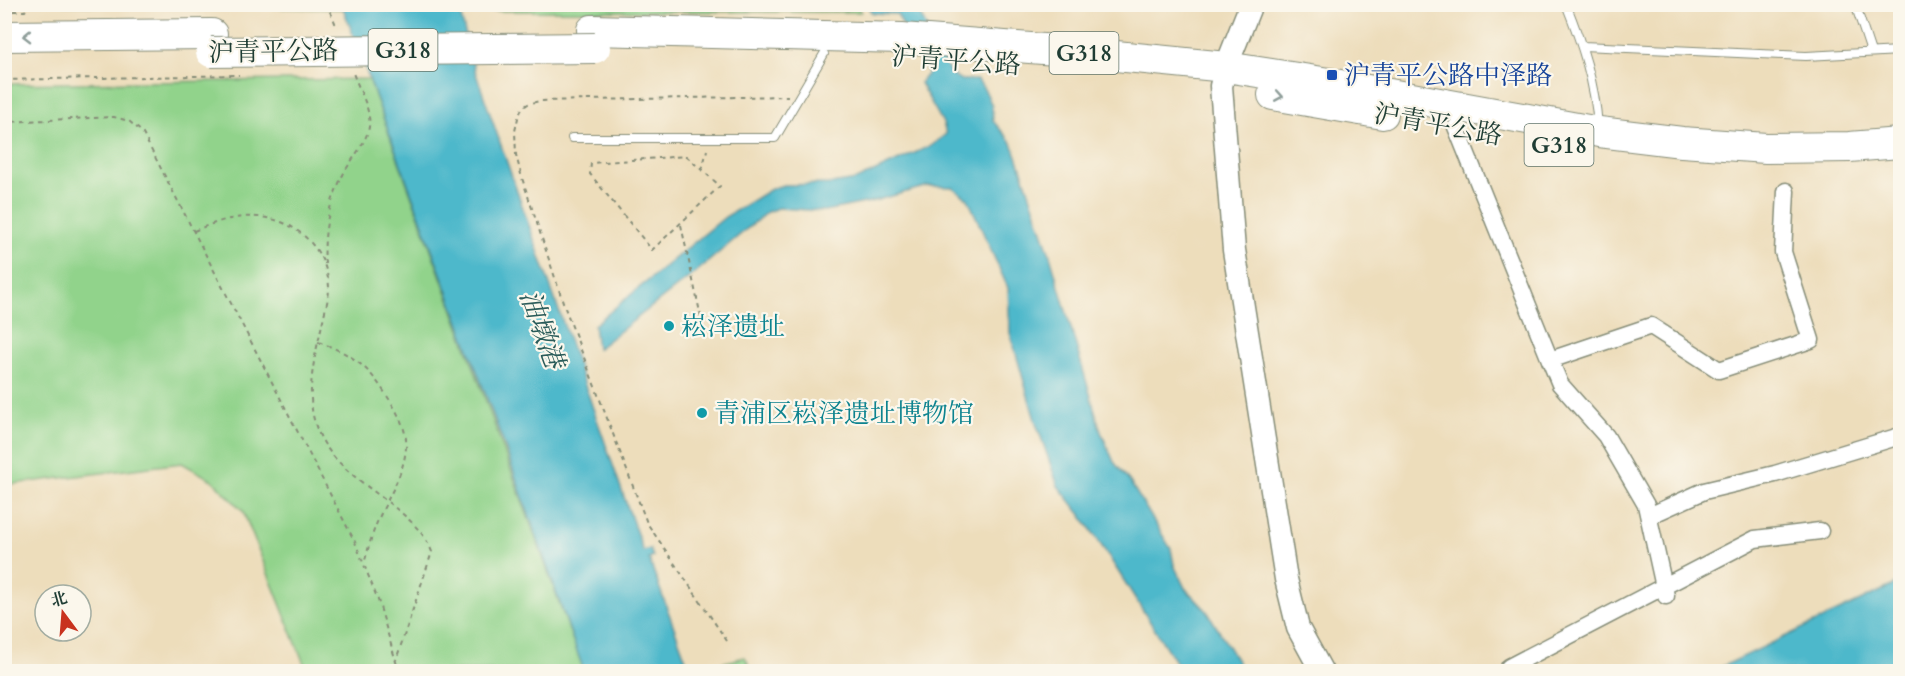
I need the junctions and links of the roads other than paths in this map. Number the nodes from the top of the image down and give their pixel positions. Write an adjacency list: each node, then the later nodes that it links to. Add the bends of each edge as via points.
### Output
1 (1251, 4): 13 (street)
2 (1566, 4): 7 (lane)
3 (1855, 4): 10 (lane)
4 (4, 36): 6 (highway, 沪青平公路 / G318, one-way to 4)
5 (594, 39): 6 (highway, 沪青平公路 / G318, bridge); 8 (highway, 沪青平公路 / G318); 11 (highway, 沪青平公路 / G318)
6 (212, 43): 12 (highway, 沪青平公路 / G318)
7 (1583, 46): 10 (lane, via 1806,56); 15 (lane, via 1597,104)
8 (910, 47): 11 (highway, 沪青平公路 / G318); 13 (highway, 沪青平公路 / G318)
9 (1900, 51): 10 (lane)
10 (1871, 52)
11 (824, 54): 16 (lane, via 775,138)
12 (4, 56)
13 (1223, 77): 14 (highway, 沪青平公路 / G318, one-way to 14); 15 (highway, 沪青平公路 / G318, via 1329,83); 26 (street, via 1234,250 1286,579 1298,628)
14 (1456, 127): 18 (highway, 沪青平公路 / G318, via 1678,161 1763,166 1848,166); 20 (street)
15 (1599, 132): 17 (highway, 沪青平公路 / G318, via 1766,148)
16 (572, 138)
17 (1900, 143)
18 (1900, 161)
19 (1786, 191): 20 (street, via 1783,252 1811,340 1719,370 1651,326)
20 (1550, 360): 22 (street, via 1560,384 1606,436)
21 (1900, 436): 22 (street, via 1704,491)
22 (1649, 516): 24 (street)
23 (1821, 531): 24 (street, via 1755,539)
24 (1665, 592): 25 (street)
25 (1509, 667)
26 (1322, 672)

